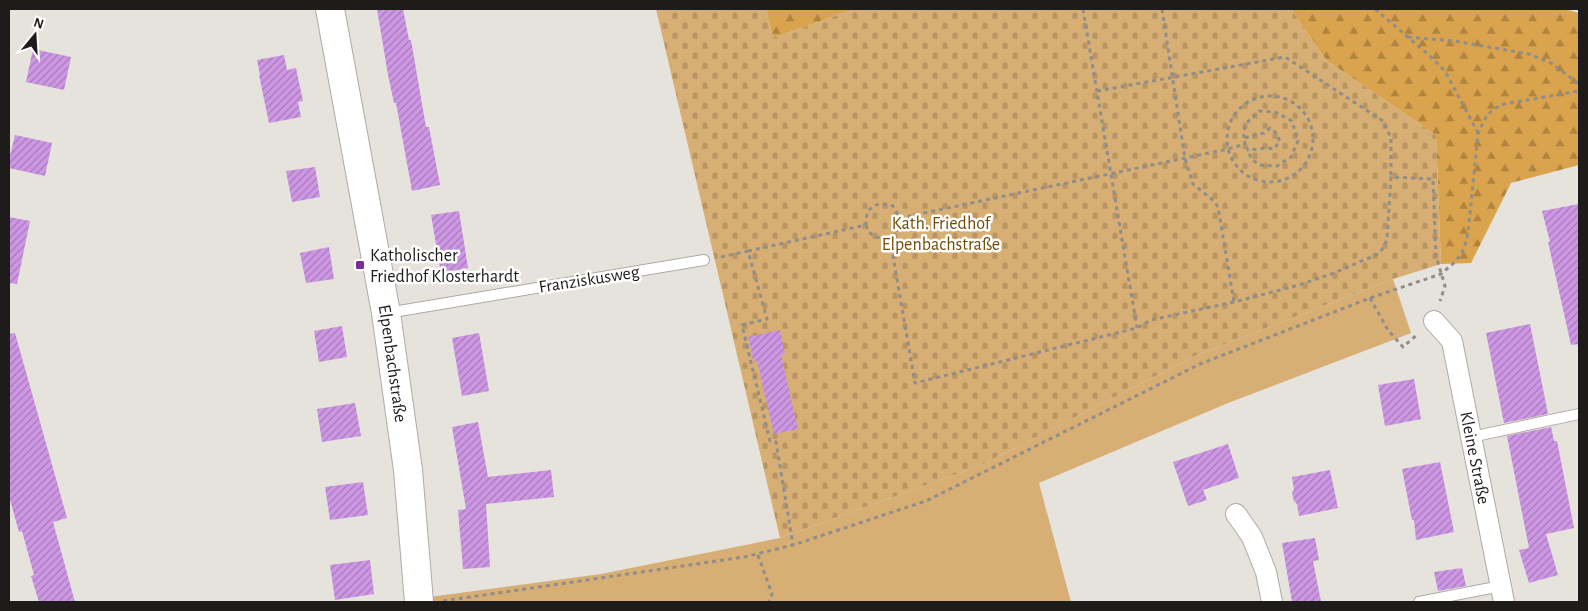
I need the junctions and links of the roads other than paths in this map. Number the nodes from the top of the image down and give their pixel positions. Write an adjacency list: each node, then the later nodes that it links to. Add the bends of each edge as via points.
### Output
1 (330, 9): 3 (street, Elpenbachstraße)
2 (704, 260): 3 (lane, Franziskusweg)
3 (386, 313): 9 (street, Elpenbachstraße, via 408,470)
4 (1434, 321): 6 (street, Kleine Straße, via 1452,341)
5 (1579, 414): 6 (lane)
6 (1472, 437): 8 (street, Kleine Straße)
7 (1236, 514): 10 (street, via 1252,537 1266,572)
8 (1503, 594): 11 (lane)
9 (419, 602)
10 (1272, 602)
11 (1419, 602)

